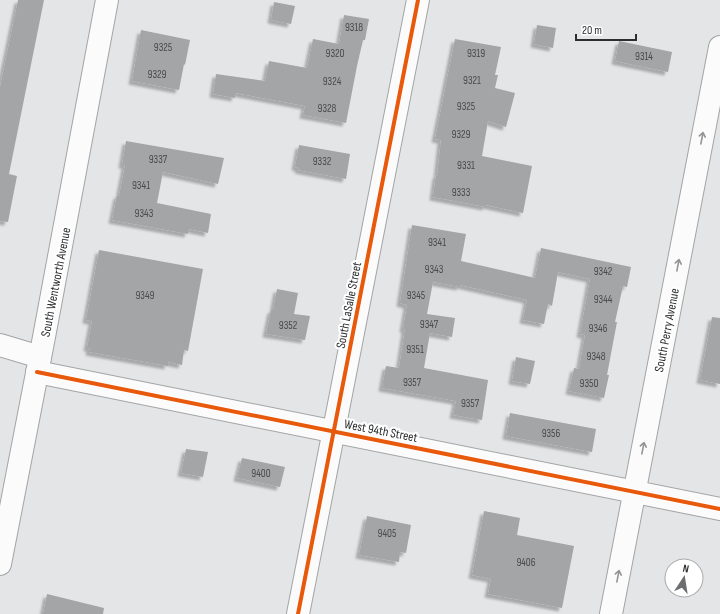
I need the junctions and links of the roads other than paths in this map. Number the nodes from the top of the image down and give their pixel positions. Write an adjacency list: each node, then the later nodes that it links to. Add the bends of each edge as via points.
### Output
1 (107, 0): 5 (street, South Wentworth Avenue)
2 (418, 0): 6 (street, South LaSalle Street)
3 (720, 46): 7 (street, South Perry Avenue, one-way to 3)
4 (0, 345): 5 (street, West 94th Street)
5 (39, 364): 6 (street, West 94th Street); 9 (street, South Wentworth Avenue)
6 (334, 431): 7 (street, West 94th Street); 10 (street, South LaSalle Street)
7 (635, 491): 8 (street, West 94th Street); 11 (street, South Perry Avenue, one-way to 7)
8 (720, 509)
9 (0, 564)
10 (298, 614)
11 (611, 614)

